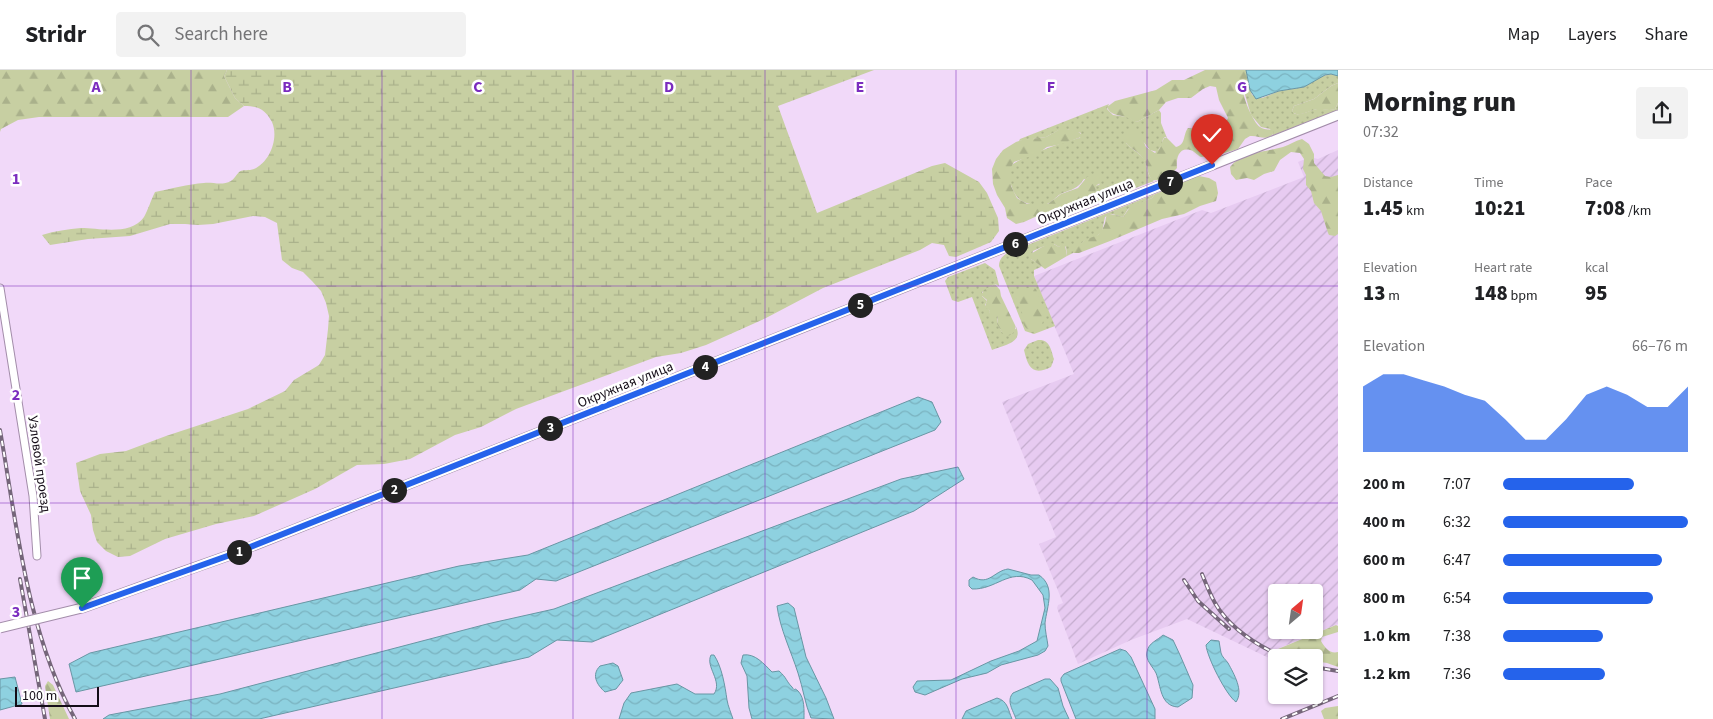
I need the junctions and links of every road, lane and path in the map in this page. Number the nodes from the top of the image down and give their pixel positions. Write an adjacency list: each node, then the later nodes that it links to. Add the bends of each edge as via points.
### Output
1 (1338, 115): 4 (main road, Окружная улица, bridge, via 239,552 82,608)
2 (0, 288): 3 (street, Узловой проезд, via 33,496)
3 (37, 556)
4 (0, 628)

